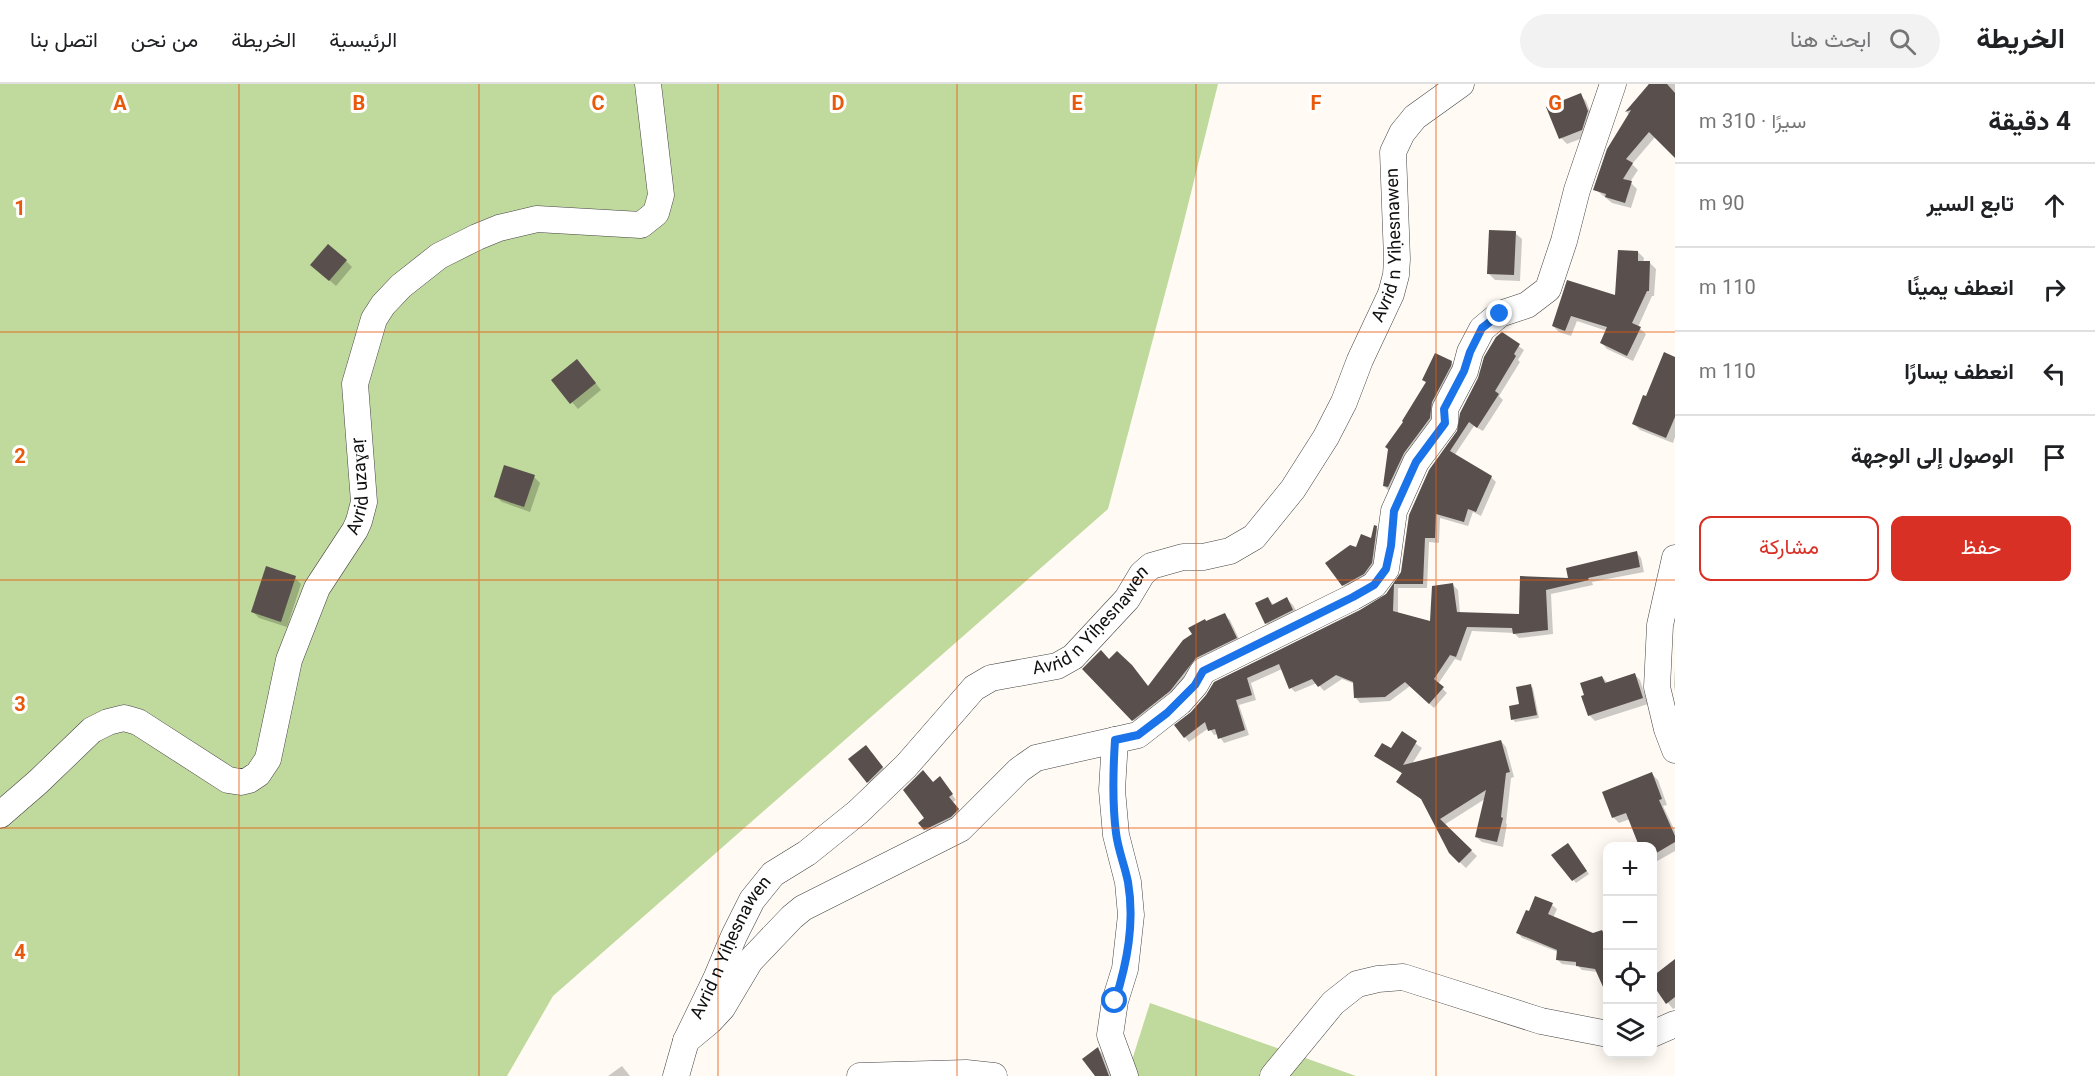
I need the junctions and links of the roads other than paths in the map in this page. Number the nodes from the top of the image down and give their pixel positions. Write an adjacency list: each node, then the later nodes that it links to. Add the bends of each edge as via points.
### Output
1 (648, 84): 7 (street, Avrid uzaɣaṛ, via 661,195 656,213 649,220 626,226 537,219 499,228 438,256 400,286 374,319 355,384 364,502 355,530 317,588 288,660 268,759 258,774 241,782 228,780 138,722 123,718 93,730)
2 (1461, 84): 11 (street, Avrid n Yiḥesnawen, via 1415,117 1393,152 1397,259 1391,294 1326,437 1264,526 1230,551 1151,566 1073,657 1049,668 991,678 974,688 865,806 763,883)
3 (1613, 84): 5 (street, via 1548,289 1527,305 1500,314 1482,328 1444,409 1445,423 1416,462 1394,511 1386,569 1374,585 1209,667 1180,702 1153,724 1138,735)
4 (1675, 558): 6 (street, via 1660,625 1657,687)
5 (1115, 740): 11 (street, via 1036,758 960,829 803,908 750,961 722,1008); 15 (street, via 1112,790 1116,835 1128,882 1131,915 1125,969 1110,1035)
6 (1675, 750)
7 (0, 815)
8 (1675, 1024): 9 (street)
9 (1657, 1032)
10 (1603, 1033): 16 (street, via 1541,1021 1403,977 1378,979 1357,984 1333,1003)
11 (686, 1041): 12 (street, Avrid n Yiḥesnawen)
12 (676, 1076)
13 (860, 1076): 14 (street)
14 (994, 1076)
15 (1125, 1076)
16 (1273, 1076)

